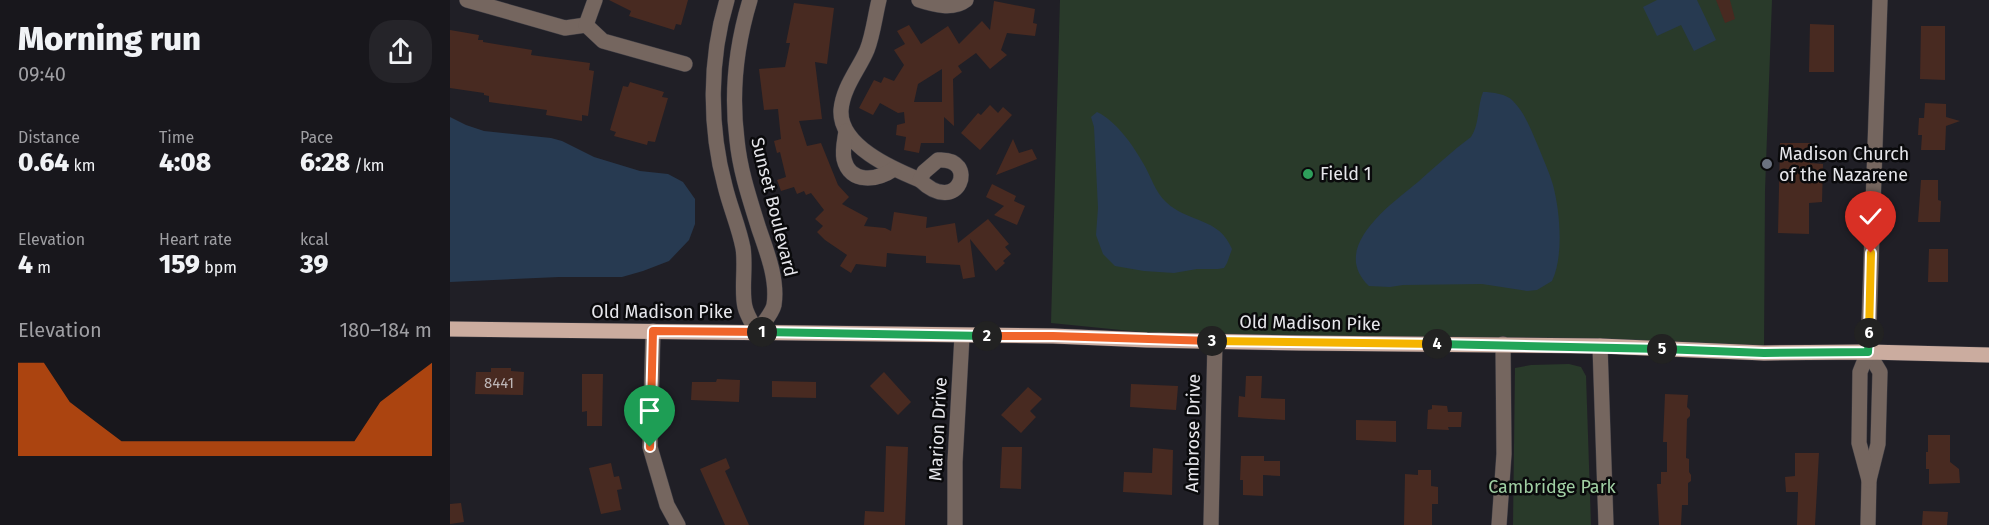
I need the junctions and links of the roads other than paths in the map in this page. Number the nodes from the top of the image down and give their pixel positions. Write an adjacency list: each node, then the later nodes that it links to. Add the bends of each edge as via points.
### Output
1 (466, 0): 9 (street, via 565,28)
2 (596, 0): 9 (street)
3 (727, 0): 16 (street, via 716,60 715,125 720,167 743,247 744,307)
4 (750, 0): 16 (street, Sunset Boulevard, via 736,62 734,101 739,158 769,263 774,295 774,307)
5 (879, 0): 11 (street, via 867,49 849,82 841,110)
6 (919, 0): 7 (street, via 950,6)
7 (966, 0)
8 (1880, 0): 21 (street)
9 (586, 25): 10 (street, via 603,41)
10 (685, 64)
11 (846, 131): 12 (street, via 869,154); 12 (street, via 844,159 854,175 874,179)
12 (894, 169): 13 (street)
13 (920, 180)
14 (450, 329): 15 (main road, Old Madison Pike)
15 (653, 331): 16 (main road, Old Madison Pike); 23 (street, via 650,447 667,505)
16 (757, 332): 17 (main road, Old Madison Pike)
17 (962, 336): 18 (main road, Old Madison Pike); 24 (street, Marion Drive)
18 (1215, 341): 19 (main road, Old Madison Pike); 25 (street, Ambrose Drive)
19 (1503, 345): 20 (main road, Old Madison Pike); 26 (street, via 1504,454)
20 (1600, 346): 21 (main road, Old Madison Pike, via 1764,353); 27 (street)
21 (1868, 352): 22 (main road, Old Madison Pike); 28 (street, via 1860,372 1859,442 1869,480)
22 (1989, 355)
23 (678, 525)
24 (955, 525)
25 (1210, 525)
26 (1499, 525)
27 (1606, 525)
28 (1868, 525)

